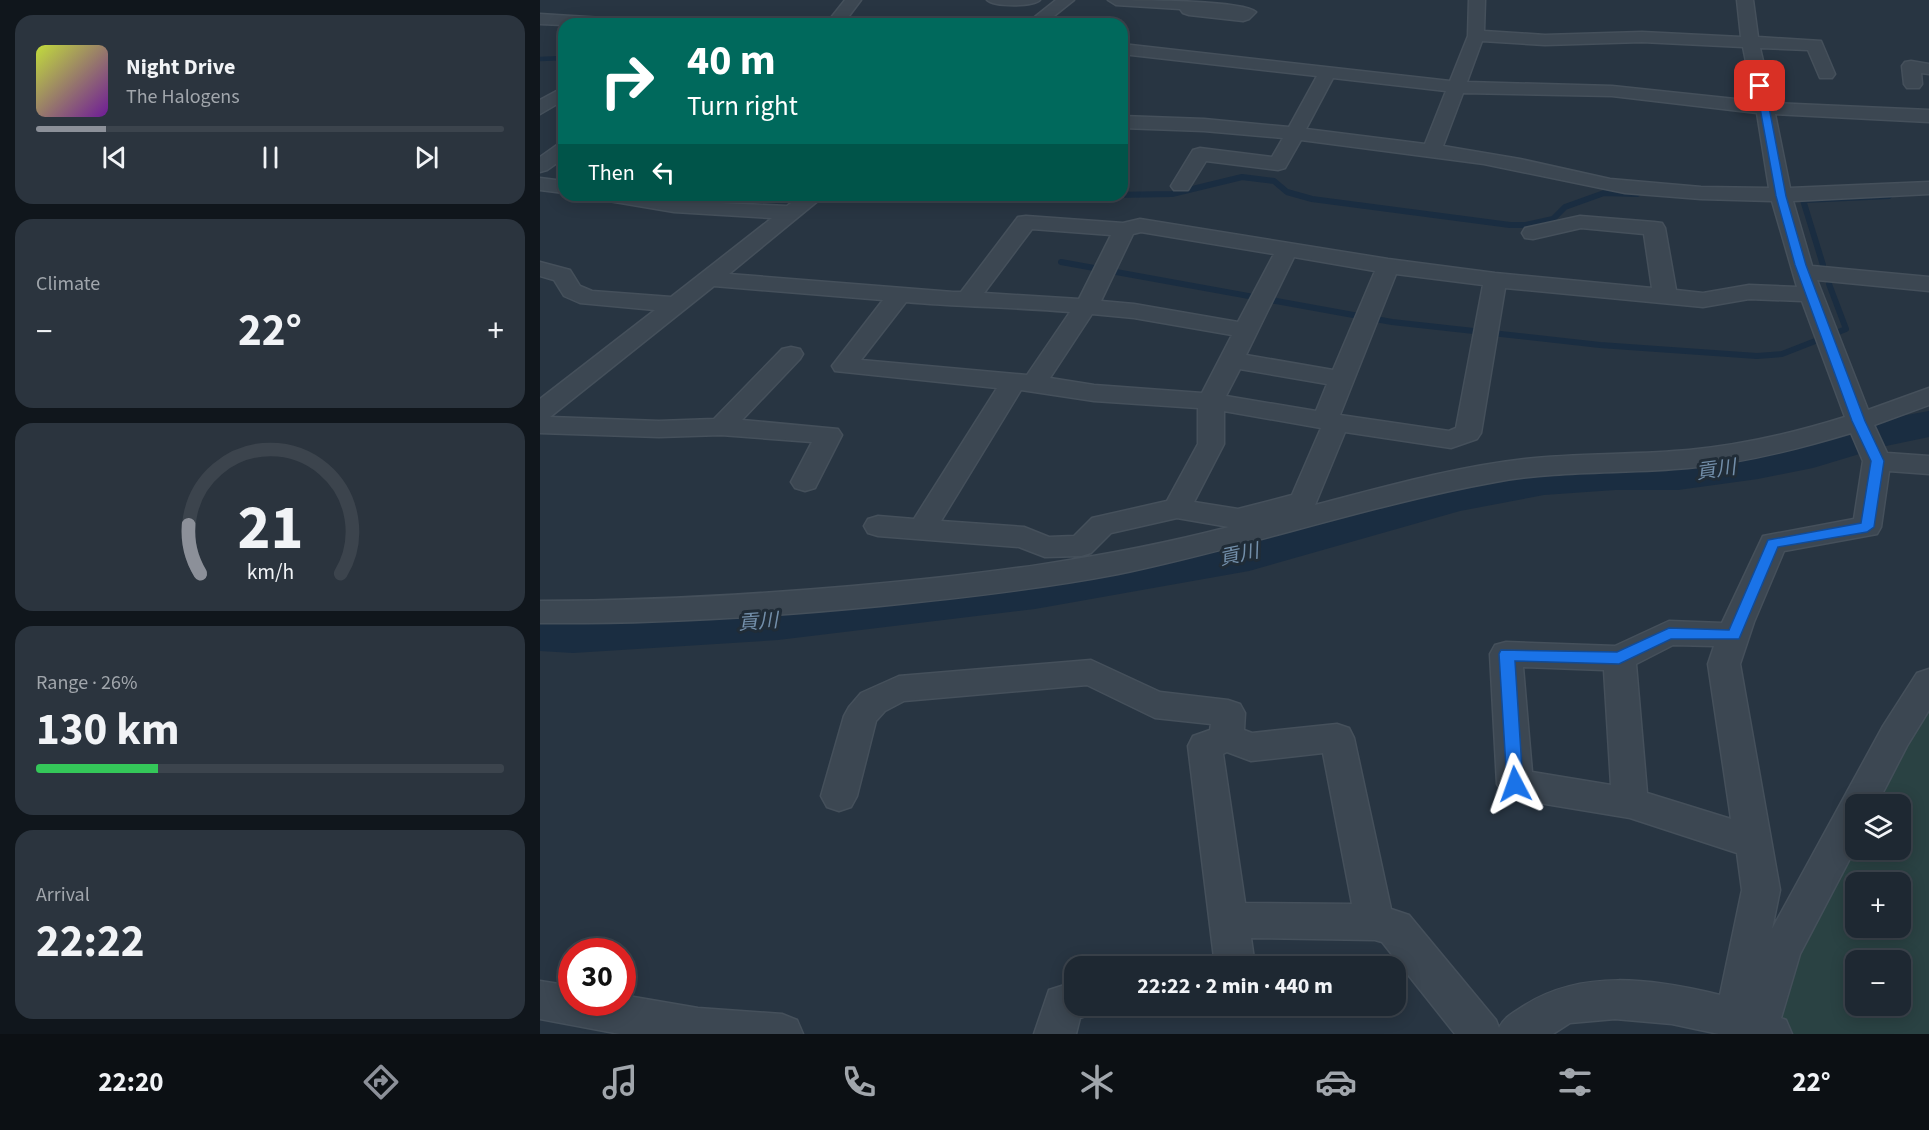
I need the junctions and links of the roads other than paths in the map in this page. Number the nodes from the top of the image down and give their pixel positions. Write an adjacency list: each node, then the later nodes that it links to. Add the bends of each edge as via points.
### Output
1 (853, 0): 13 (street)
2 (995, 0): 3 (street)
3 (1032, 0)
4 (1066, 0): 14 (street)
5 (1116, 0): 9 (street)
6 (1477, 0): 17 (street)
7 (1745, 0): 18 (street)
8 (570, 3): 11 (street)
9 (1187, 6)
10 (728, 8): 12 (street)
11 (540, 9)
12 (719, 18)
13 (839, 18)
14 (1042, 18)
15 (540, 19): 16 (street)
16 (558, 20)
17 (1476, 36): 18 (street); 24 (street)
18 (1750, 41): 22 (street, via 1815,45); 29 (street)
19 (1128, 51): 21 (street)
20 (1929, 69): 23 (street, via 1911,66)
21 (1328, 72): 24 (street); 32 (street)
22 (1826, 74)
23 (1913, 84)
24 (1456, 87): 29 (street, via 1612,91); 33 (street)
25 (540, 88): 26 (street)
26 (558, 91)
27 (558, 96): 28 (street)
28 (540, 108)
29 (1766, 108): 30 (street); 40 (street)
30 (1929, 116)
31 (1128, 122): 32 (street)
32 (1296, 134): 33 (street); 38 (street, via 1278,164 1200,154)
33 (1432, 150): 40 (street, via 1624,187)
34 (558, 153): 35 (street)
35 (540, 166)
36 (540, 184): 37 (street)
37 (558, 186)
38 (1181, 186)
39 (1929, 188): 40 (street)
40 (1782, 200): 49 (street)
41 (630, 201): 43 (street)
42 (807, 201): 43 (street)
43 (792, 213): 50 (street)
44 (1124, 230): 46 (street, via 1140,225); 56 (street, via 1026,222); 58 (street)
45 (1533, 233): 55 (street, via 1580,222 1654,228)
46 (1287, 249): 47 (street); 59 (street)
47 (1388, 266): 51 (street); 62 (street)
48 (540, 269): 57 (street, via 562,275 572,291 588,298)
49 (1803, 272): 52 (street); 53 (street)
50 (708, 279): 54 (street); 57 (street)
51 (1495, 280): 55 (street); 68 (street, via 1468,433 1451,440)
52 (1929, 284)
53 (1812, 294): 55 (street, via 1749,292 1703,300); 67 (street)
54 (899, 295): 56 (street); 63 (street, via 844,366)
55 (1665, 296)
56 (967, 300): 58 (street)
57 (675, 304): 66 (street)
58 (1085, 307): 59 (street); 63 (street)
59 (1247, 330): 61 (street)
60 (791, 354): 70 (street)
61 (1232, 360): 62 (street); 65 (street)
62 (1342, 379): 68 (street)
63 (1024, 382): 65 (street, via 1094,393); 76 (street)
64 (1929, 396): 67 (street)
65 (1211, 401): 68 (street); 74 (street, via 1211,444)
66 (540, 412)
67 (1859, 420): 71 (street); 77 (street, via 1734,453 1502,471 1122,562 1021,579 748,607)
68 (1331, 422): 74 (street, via 1303,502 1238,519)
69 (540, 425): 70 (street)
70 (721, 427): 73 (street, via 829,435)
71 (1877, 461): 72 (street); 78 (street, via 1867,527 1773,543)
72 (1929, 465)
73 (805, 482)
74 (1177, 508): 76 (street, via 1102,525 1081,546 1045,548 1024,537)
75 (878, 526): 76 (street)
76 (922, 529)
77 (540, 612)
78 (1734, 635): 79 (street, via 1669,633); 86 (street, via 1724,664)
79 (1619, 658): 84 (street); 84 (street, via 1506,654 1515,784)
80 (1929, 682): 82 (street)
81 (1227, 738): 83 (street, via 1228,713 1155,705 1091,672 899,689 873,702 861,716); 87 (street, via 1205,746); 88 (street, via 1251,747 1336,738)
82 (1864, 794)
83 (838, 796)
84 (1630, 803): 86 (street)
85 (1845, 832): 92 (street, via 1782,950)
86 (1753, 842): 92 (street, via 1761,890)
87 (1229, 920): 88 (street); 89 (street)
88 (1375, 922): 96 (street, via 1395,928)
89 (1234, 956)
90 (540, 1000): 93 (street)
91 (1064, 1004): 95 (street)
92 (1756, 1029): 97 (street, via 1693,1008 1599,999 1567,1004)
93 (697, 1031): 94 (street)
94 (782, 1034)
95 (1054, 1034)
96 (1481, 1034)
97 (1517, 1034)

